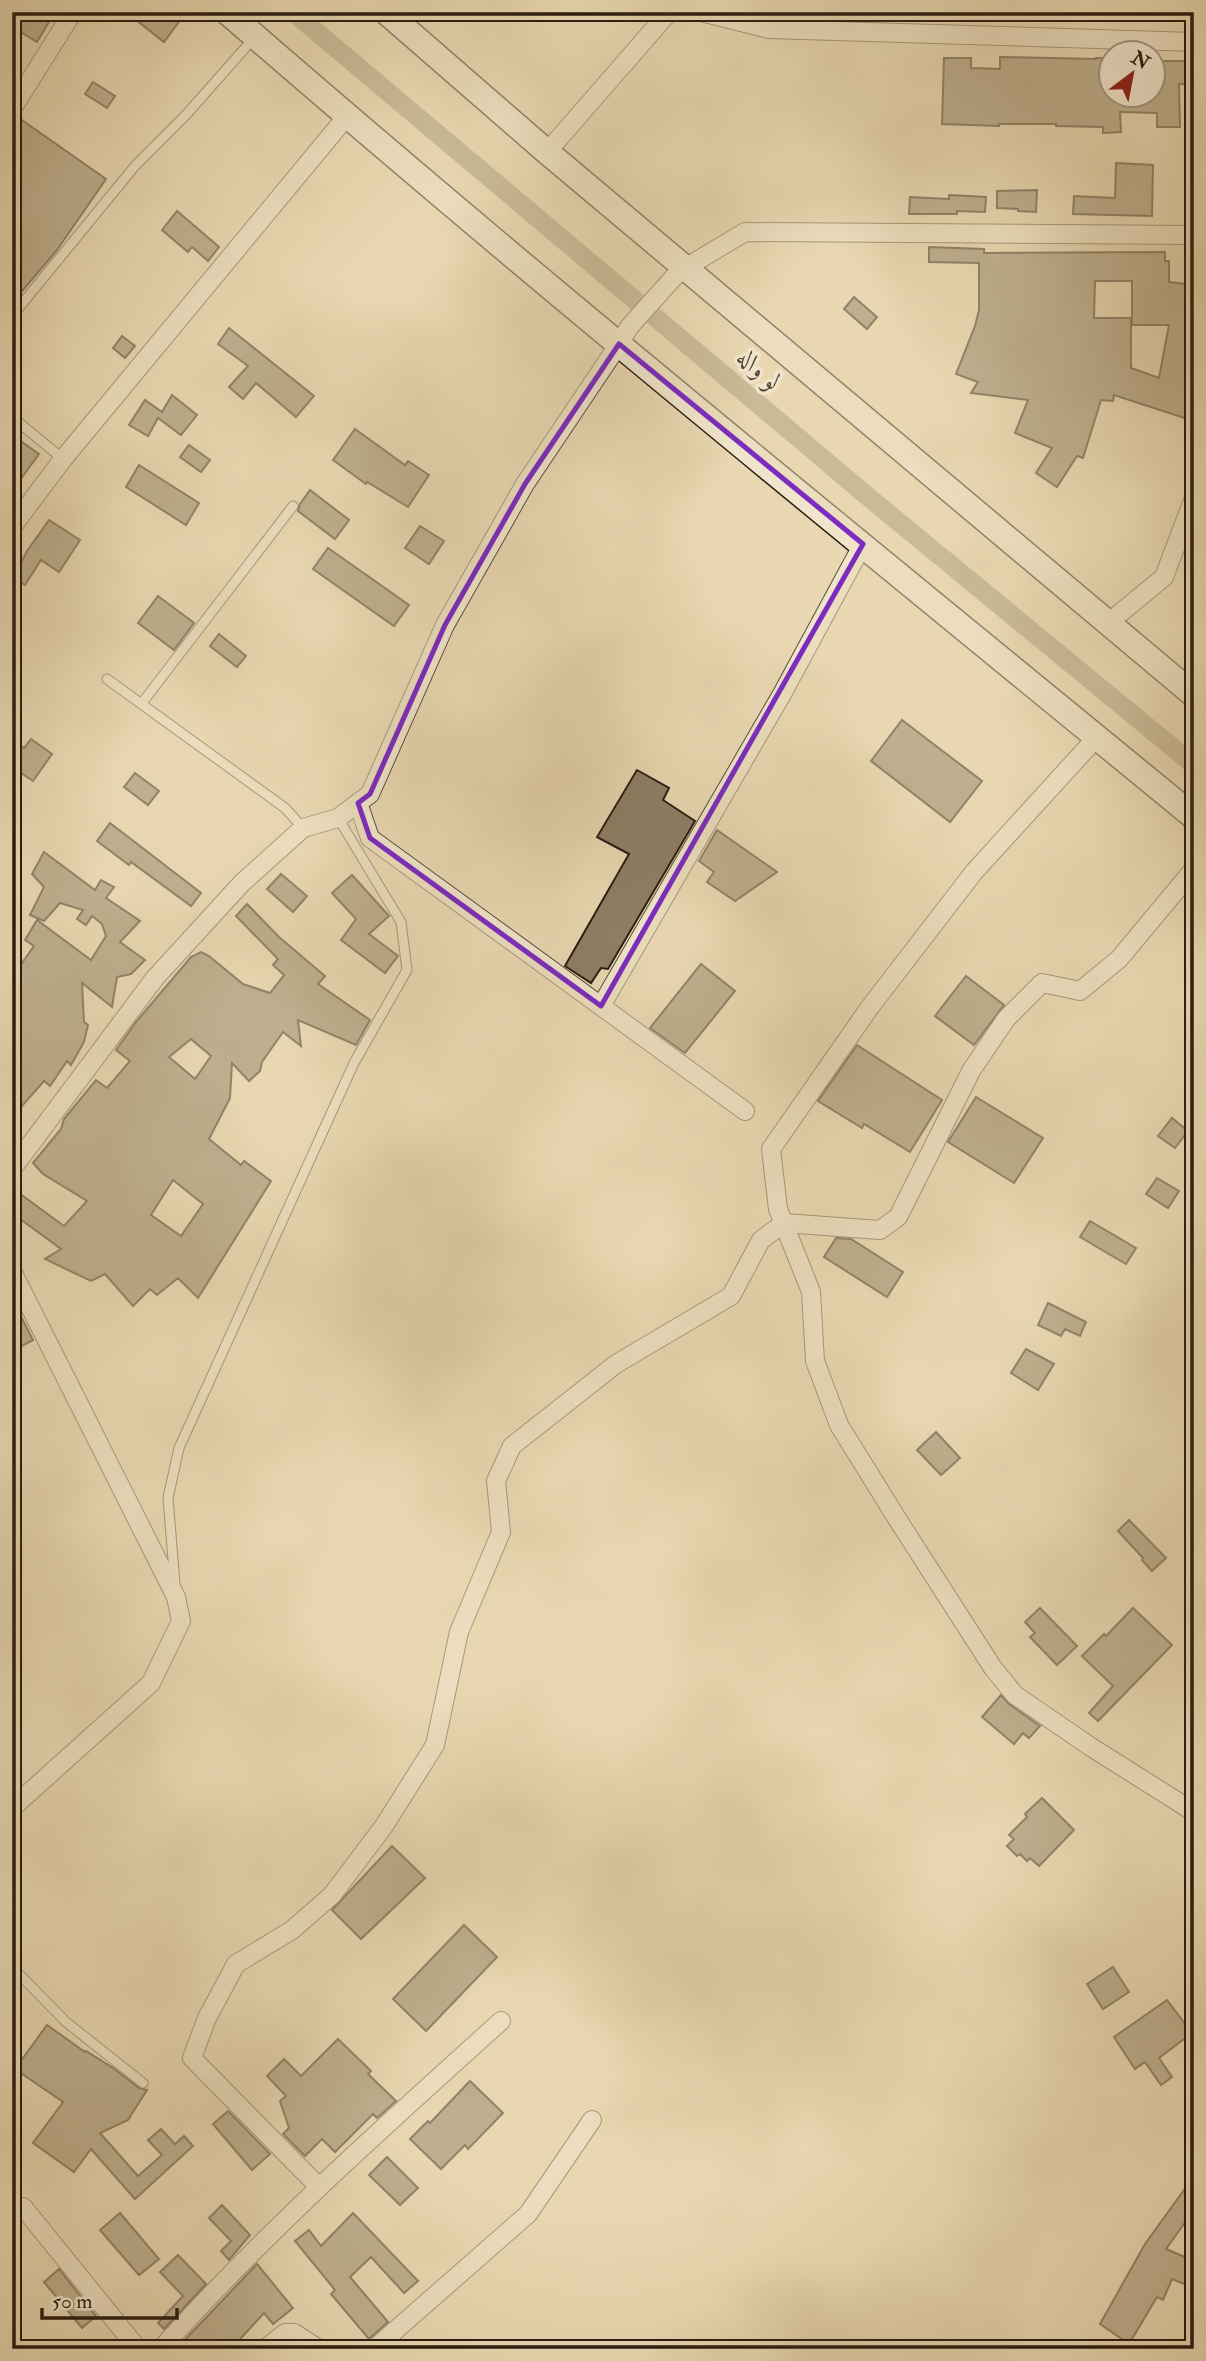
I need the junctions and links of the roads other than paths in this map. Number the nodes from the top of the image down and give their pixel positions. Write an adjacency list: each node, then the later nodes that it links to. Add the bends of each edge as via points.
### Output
1 (73, 12): 8 (street)
2 (227, 12): 6 (street)
3 (669, 12): 10 (street)
4 (701, 12): 7 (street, via 769,29)
5 (399, 16): 10 (street)
6 (255, 37): 9 (street); 13 (lane, via 135,166)
7 (1194, 43)
8 (12, 109)
9 (347, 116): 14 (street); 16 (street)
10 (547, 152): 12 (street)
11 (1194, 235): 12 (street, via 745,232)
12 (680, 273): 14 (street); 21 (street)
13 (12, 316)
14 (624, 335): 20 (street); 26 (street, via 525,484 445,625 370,794)
15 (12, 417): 16 (lane)
16 (63, 459): 19 (street)
17 (1194, 498): 21 (street, via 1164,577)
18 (293, 506): 24 (lane)
19 (12, 527)
20 (863, 544): 25 (street); 31 (street, via 782,694)
21 (1107, 624): 23 (street)
22 (107, 679): 24 (lane)
23 (1194, 695)
24 (142, 703): 29 (lane, via 285,808)
25 (1097, 737): 27 (street); 34 (street, via 974,872 870,1007 771,1149)
26 (358, 803): 28 (street); 31 (street, via 370,838)
27 (1194, 817)
28 (338, 818): 29 (street); 36 (lane, via 401,922 407,970 354,1063 179,1448 168,1498)
29 (303, 828): 33 (street, via 242,883 155,978)
30 (1194, 869): 34 (street, via 1119,959 1080,990 1042,984 1006,1019 971,1071 898,1217 880,1230)
31 (601, 1006): 32 (street)
32 (745, 1111)
33 (12, 1169)
34 (784, 1223): 38 (street, via 811,1292 815,1361 839,1425 993,1668 1015,1695); 43 (street, via 761,1240 731,1296 616,1364 512,1446 496,1481 501,1532 459,1632 435,1745 384,1826 331,1895 292,1930 236,1965 207,2018 192,2058)
35 (12, 1271): 36 (street)
36 (176, 1597): 37 (street, via 181,1622 151,1683)
37 (12, 1808)
38 (1194, 1812)
39 (12, 1967): 41 (lane, via 66,2022)
40 (501, 2021): 43 (street)
41 (143, 2083)
42 (592, 2120): 49 (street, via 528,2214)
43 (318, 2186): 46 (street)
44 (23, 2207): 45 (street)
45 (138, 2349)
46 (161, 2349)
47 (265, 2349): 48 (street, via 285,2333 294,2333)
48 (319, 2349)
49 (374, 2349)

